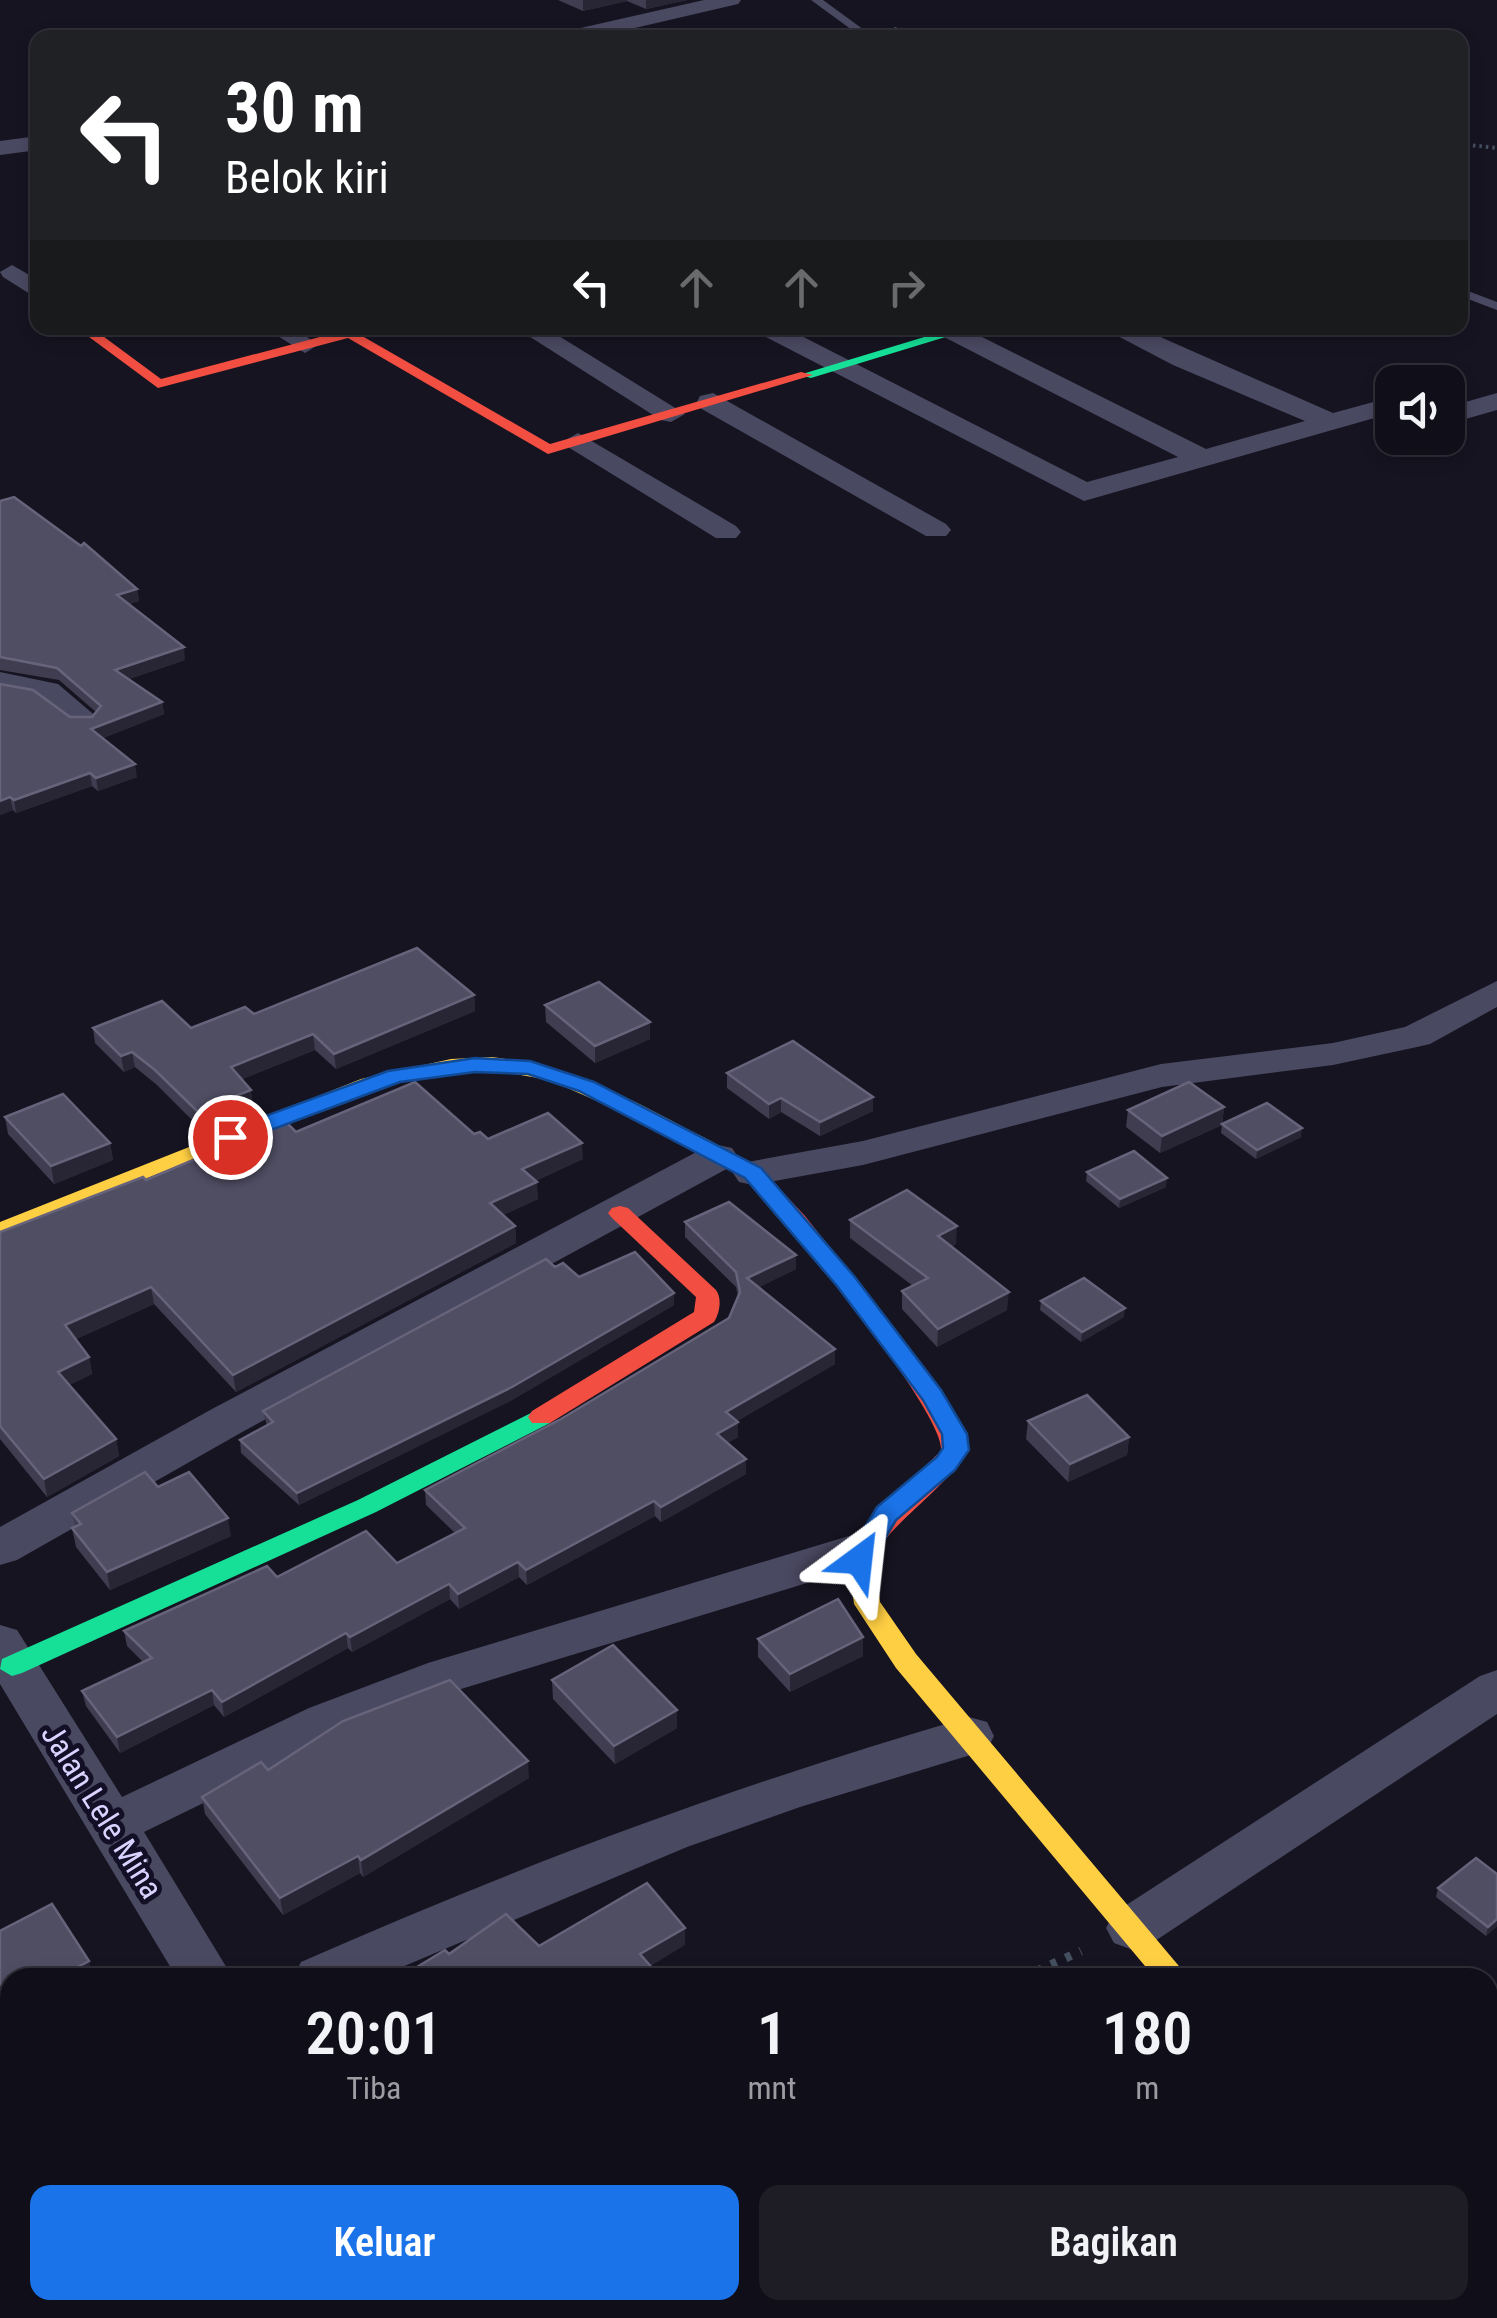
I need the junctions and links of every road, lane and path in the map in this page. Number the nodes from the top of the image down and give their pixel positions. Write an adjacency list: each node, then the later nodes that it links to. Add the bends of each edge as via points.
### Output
1 (731, 0): 4 (street)
2 (816, 0): 3 (lane)
3 (858, 28): 5 (lane); 6 (path)
4 (599, 30)
5 (860, 30)
6 (881, 30)
7 (30, 144): 9 (street)
8 (1468, 145): 10 (path)
9 (0, 148)
10 (1497, 148)
11 (12, 272): 12 (street)
12 (30, 286)
13 (1468, 295): 14 (lane)
14 (1497, 306)
15 (93, 335): 24 (street, via 158,384)
16 (289, 335): 24 (street)
17 (342, 335): 24 (street)
18 (368, 335): 35 (street, via 548,450)
19 (541, 335): 32 (street)
20 (781, 335): 25 (street)
21 (936, 335): 25 (street)
22 (966, 335): 36 (street)
23 (1135, 335): 33 (street)
24 (305, 345)
25 (837, 366): 29 (street); 36 (street, via 1084,492)
26 (1497, 377): 27 (street)
27 (1465, 385)
28 (1497, 401): 31 (street)
29 (712, 402): 32 (street); 37 (street)
30 (1375, 410): 33 (street)
31 (1465, 411)
32 (671, 414): 35 (street)
33 (1328, 422): 34 (street); 36 (street)
34 (1375, 434)
35 (578, 441): 38 (street)
36 (1202, 458)
37 (936, 530)
38 (726, 532)
39 (0, 682): 40 (street, via 47,691)
40 (83, 719)
41 (1497, 992): 42 (street, via 1417,1036 1161,1076 863,1153)
42 (735, 1165): 43 (street); 44 (street, via 586,1086 530,1068 475,1065 350,1090); 46 (street, via 845,1281 954,1434 956,1450 946,1463 887,1513)
43 (620, 1213): 45 (street); 47 (street, via 708,1295 706,1316 469,1457)
44 (0, 1230)
45 (0, 1548)
46 (862, 1549): 49 (street, via 867,1604); 50 (street, via 445,1676 327,1721)
47 (6, 1654): 50 (street, Jalan Lele Mina)
48 (1497, 1689): 51 (street)
49 (969, 1736): 51 (street); 53 (street, via 642,1844)
50 (111, 1824): 52 (street, Jalan Lele Mina)
51 (1132, 1928): 54 (street)
52 (200, 1968)
53 (342, 1968)
54 (1166, 1968)

